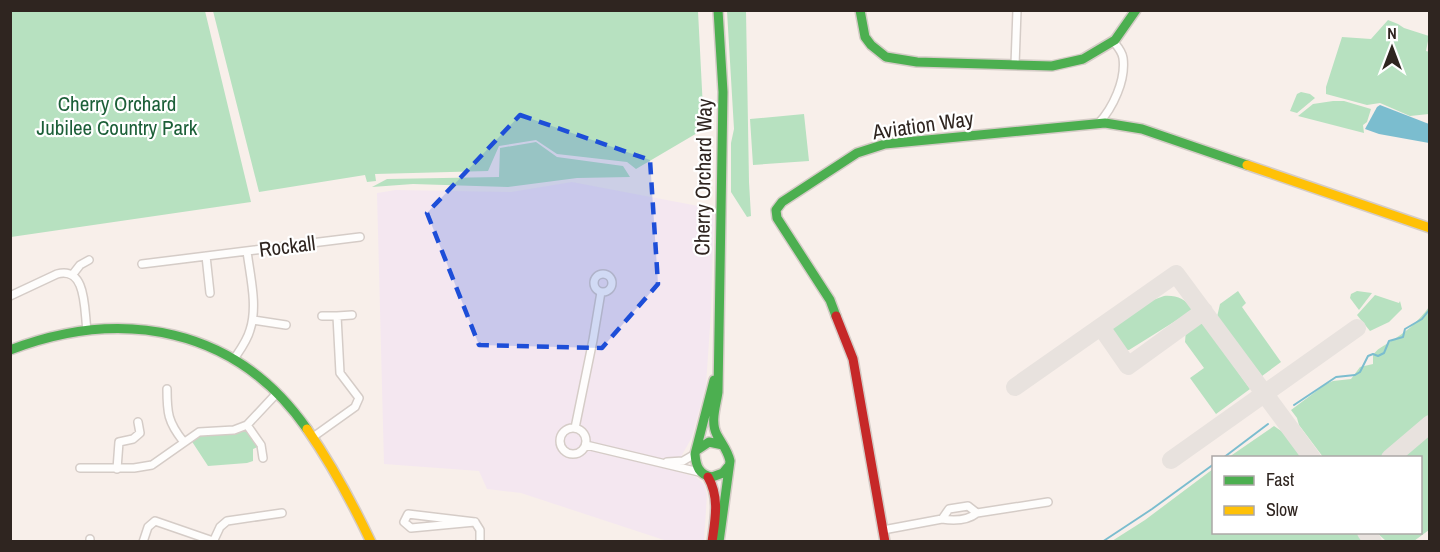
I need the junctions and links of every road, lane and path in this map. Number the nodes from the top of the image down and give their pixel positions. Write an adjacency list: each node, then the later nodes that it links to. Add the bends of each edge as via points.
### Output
1 (718, 10): 24 (street, Cherry Orchard Way, via 723,92)
2 (860, 10): 6 (street, via 865,37 886,57 917,62)
3 (1017, 10): 6 (street)
4 (1135, 11): 5 (street)
5 (1113, 41): 6 (street, via 1069,63); 7 (street, via 1121,51 1123,69 1107,115)
6 (1015, 65)
7 (1098, 124): 8 (street, Aviation Way, via 1142,129); 48 (street, Aviation Way, via 885,144 857,153 782,202 776,210 777,218 830,300 853,359)
8 (1430, 228)
9 (360, 237): 10 (street, Rockall)
10 (247, 251): 11 (street); 21 (street, Rockall)
11 (206, 256): 13 (street); 16 (street)
12 (89, 260): 14 (street)
13 (142, 264)
14 (73, 274): 17 (street, via 57,274); 23 (street, via 81,288)
15 (601, 292): 31 (street)
16 (210, 293)
17 (10, 296)
18 (352, 315): 20 (street)
19 (322, 316): 20 (street)
20 (337, 316): 32 (street, via 340,373 357,393 358,402)
21 (253, 320): 22 (street); 26 (street, Rockall)
22 (286, 325)
23 (87, 330): 25 (street, via 41,338); 26 (street, via 134,327 171,332 195,338)
24 (718, 345): 35 (street, Cherry Orchard Way, via 713,424); 36 (street, Cherry Orchard Way, via 712,392)
25 (10, 350)
26 (234, 359): 28 (street)
27 (167, 389): 33 (street, via 171,425)
28 (277, 393): 30 (street); 32 (street)
29 (138, 422): 41 (street, via 141,433 119,442)
30 (247, 425): 33 (street, via 234,430 199,432); 37 (street, via 261,445)
31 (575, 428): 34 (street, via 584,434); 34 (street, via 562,434 563,449 578,453)
32 (313, 437): 51 (street)
33 (183, 441): 41 (street, via 156,464)
34 (586, 445): 38 (street)
35 (725, 446): 36 (street, via 708,442); 39 (street, Cherry Orchard Way)
36 (696, 452): 38 (street, via 683,461); 42 (street, Cherry Orchard Way, via 694,463)
37 (263, 458)
38 (661, 463): 42 (street)
39 (729, 466): 42 (street, via 722,474); 54 (street, Cherry Orchard Way)
40 (80, 468): 41 (street)
41 (117, 469)
42 (704, 475): 53 (street, Cherry Orchard Way, via 716,495)
43 (1048, 502): 45 (street)
44 (282, 513): 49 (street, via 227,521)
45 (977, 513): 46 (street); 46 (street, via 968,506 949,509)
46 (942, 519): 48 (street)
47 (475, 522): 47 (street, via 408,514 404,522 411,528); 52 (street)
48 (883, 530): 55 (street, Aviation Way)
49 (213, 541): 50 (street, via 155,521 148,527)
50 (143, 542)
51 (371, 542)
52 (480, 542)
53 (712, 542)
54 (719, 542)
55 (885, 542)

